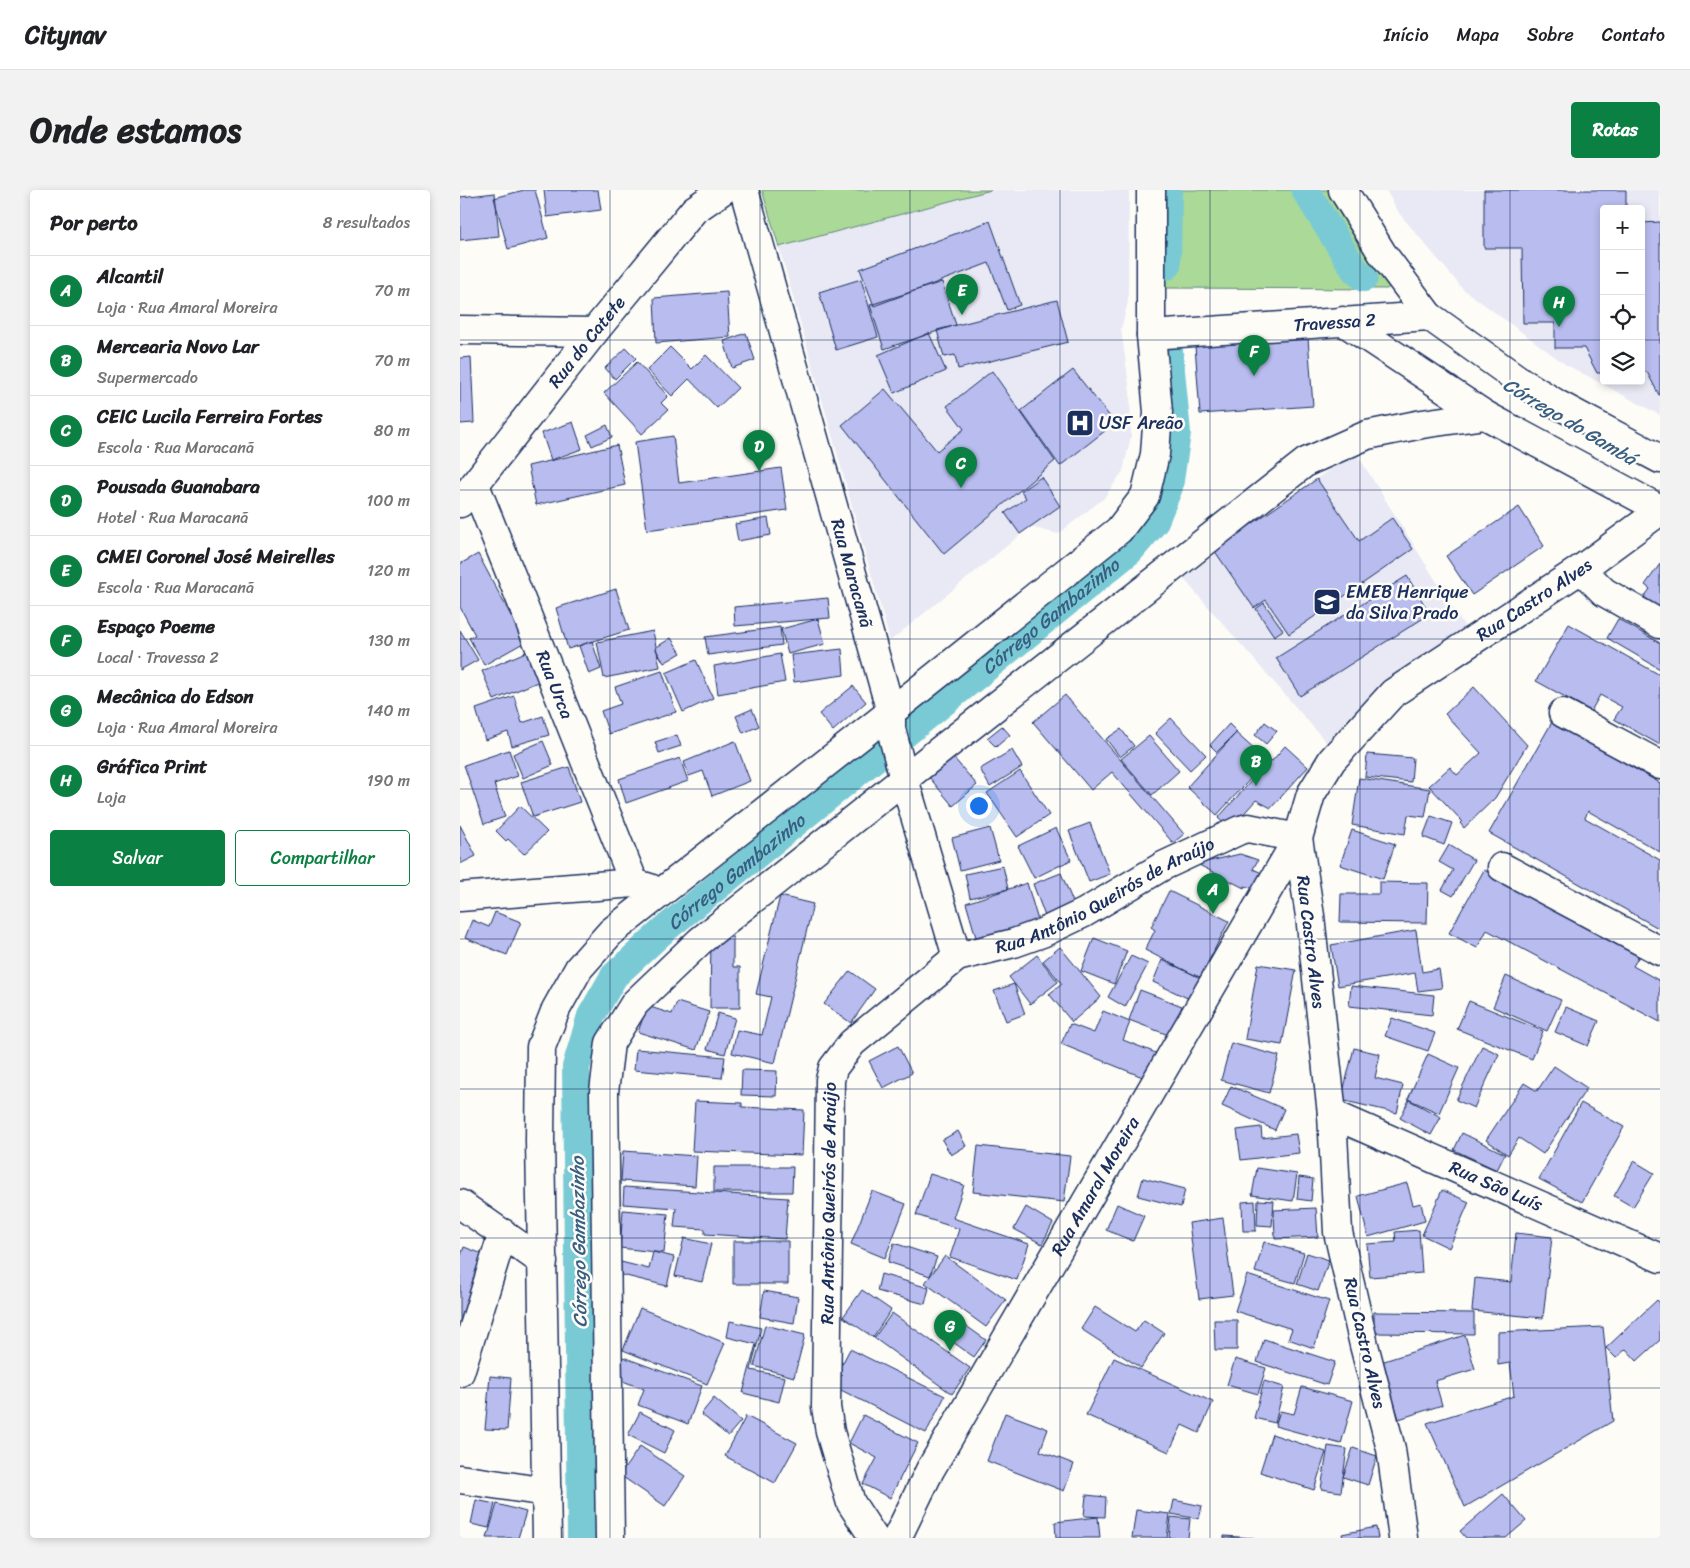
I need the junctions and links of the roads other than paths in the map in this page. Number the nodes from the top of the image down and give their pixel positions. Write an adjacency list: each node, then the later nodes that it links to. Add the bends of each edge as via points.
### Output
1 (723, 190): 8 (street, Rua do Catete, via 694,210)
2 (744, 190): 17 (street, Rua Maracanã)
3 (1151, 190): 9 (street)
4 (1342, 190): 5 (street, via 1382,253)
5 (1429, 316): 6 (street, Travessa 2); 11 (street, via 1523,383)
6 (1343, 321): 9 (street, Travessa 2); 10 (street)
7 (460, 330): 8 (street)
8 (594, 332): 12 (street, Rua do Catete)
9 (1151, 336): 17 (street, via 1158,412 1155,454 1145,496 1119,530)
10 (1486, 415): 13 (street); 19 (street, via 1367,435 1306,462)
11 (1660, 459)
12 (468, 494): 22 (street, Rua Urca)
13 (1660, 510): 14 (street, Rua Castro Alves)
14 (1581, 569): 15 (street, via 1604,592); 20 (street, Rua Castro Alves, via 1393,692 1332,760 1311,794)
15 (1660, 624)
16 (1563, 713): 18 (street)
17 (891, 721): 19 (street, Rua Maracanã); 23 (street)
18 (1660, 764)
19 (901, 769): 26 (street, Rua Maracanã); 36 (street, via 700,941 635,1003 610,1043 604,1092)
20 (1298, 838): 26 (street, Rua Antônio Queirós de Araújo, via 1248,828 1240,830 1163,866 1042,933); 27 (street, Rua Castro Alves); 38 (street, Rua Amaral Moreira, via 930,1470)
21 (1502, 867): 25 (street)
22 (634, 883): 23 (street); 24 (street)
23 (661, 892): 31 (street, via 611,932 579,968 556,1009 541,1047)
24 (460, 897)
25 (1660, 951)
26 (957, 956): 37 (street, Rua Antônio Queirós de Araújo, via 852,1043 833,1068 830,1080 826,1407 830,1432 852,1503)
27 (1332, 1114): 30 (street, Rua São Luís); 39 (street, Rua Castro Alves, via 1338,1232 1391,1449)
28 (460, 1204): 29 (street)
29 (503, 1233): 31 (street); 32 (street)
30 (1660, 1258)
31 (543, 1262): 34 (street)
32 (460, 1372)
33 (460, 1479): 34 (street)
34 (547, 1492): 35 (street)
35 (547, 1538)
36 (610, 1538)
37 (874, 1538)
38 (897, 1538)
39 (1403, 1538)

